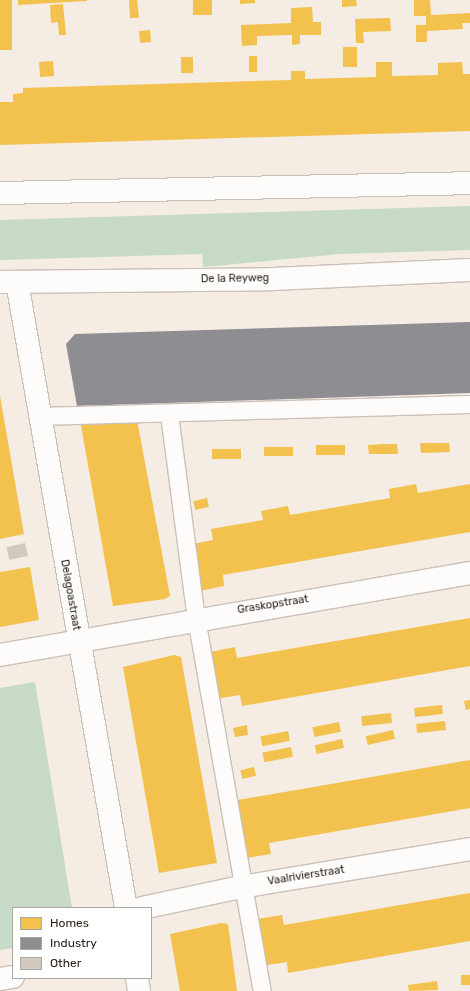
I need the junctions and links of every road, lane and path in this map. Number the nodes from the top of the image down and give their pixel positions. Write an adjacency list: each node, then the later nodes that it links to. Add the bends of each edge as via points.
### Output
1 (470, 183): 2 (street)
2 (0, 193)
3 (470, 270): 4 (street, De la Reyweg, via 273,279)
4 (8, 282): 7 (street, Delagoastraat)
5 (470, 404): 6 (lane)
6 (169, 414): 7 (lane); 9 (lane)
7 (39, 416): 10 (street, Delagoastraat)
8 (470, 573): 9 (street, Graskopstraat)
9 (196, 618): 10 (street, Graskopstraat); 13 (lane)
10 (78, 643): 11 (street, Graskopstraat); 14 (street, Delagoastraat)
11 (0, 655)
12 (470, 849): 13 (street, Vaalrivierstraat)
13 (241, 887): 15 (street, Vaalrivierstraat); 20 (lane)
14 (126, 907)
15 (147, 907)
16 (12, 977): 17 (street)
17 (0, 979)
18 (137, 979): 19 (street)
19 (139, 991)
20 (262, 991)

